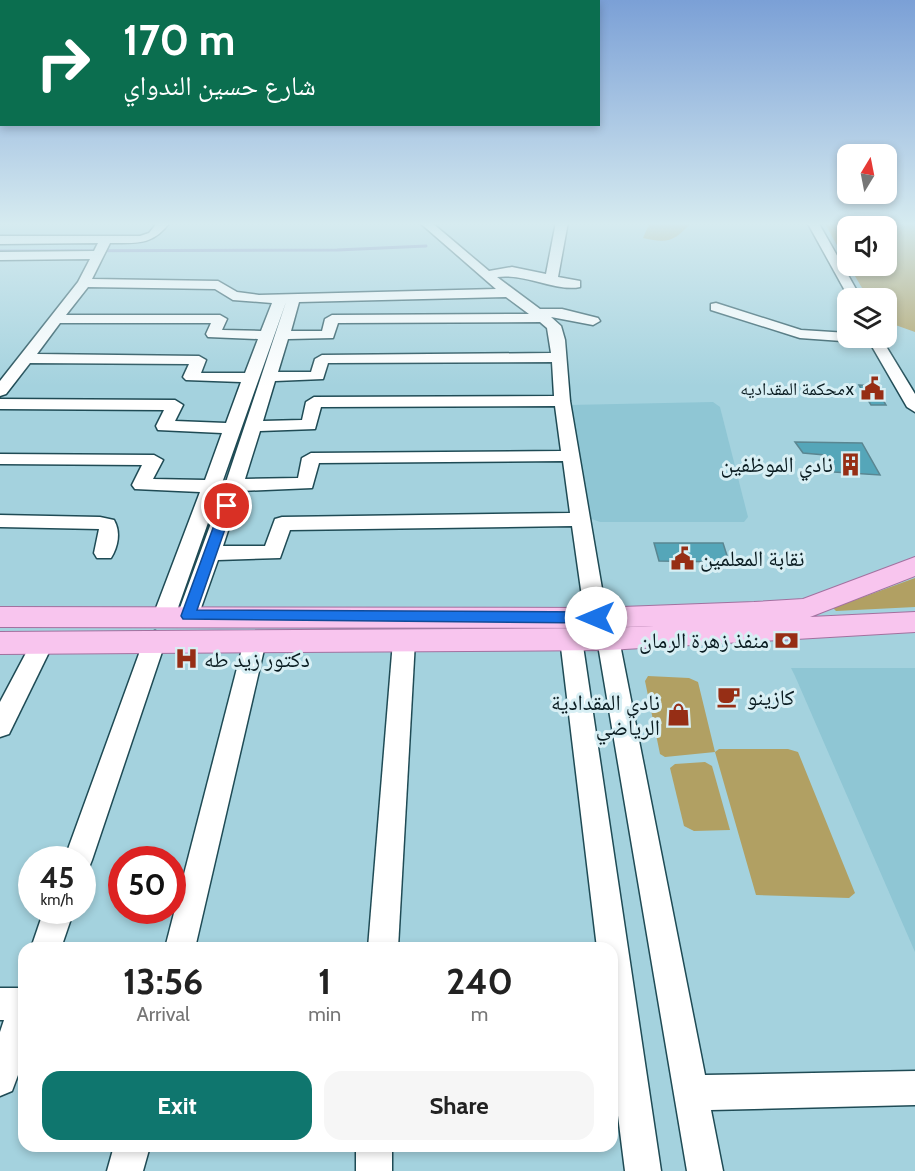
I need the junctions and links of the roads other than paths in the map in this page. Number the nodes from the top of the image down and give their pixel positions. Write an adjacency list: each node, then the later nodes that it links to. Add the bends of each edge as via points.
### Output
1 (87, 277): 6 (street)
2 (488, 277): 8 (street)
3 (536, 277): 5 (street)
4 (552, 277): 5 (street)
5 (551, 280): 7 (street)
6 (84, 283): 9 (street, via 218,285 238,298); 12 (street)
7 (575, 284)
8 (510, 293): 9 (street); 11 (street)
9 (287, 298): 14 (street)
10 (716, 308): 15 (street, via 800,334)
11 (541, 315): 13 (street, via 562,313); 14 (street, via 332,319 328,335); 17 (street, via 554,326)
12 (56, 319): 14 (street, via 220,319 213,334); 18 (street)
13 (593, 321)
14 (274, 335): 19 (street)
15 (837, 336)
16 (880, 348): 23 (street)
17 (559, 357): 19 (street, via 322,359 318,376); 21 (street)
18 (25, 358): 19 (street, via 198,360 191,377); 20 (street)
19 (260, 377): 24 (street); 25 (street)
20 (0, 391)
21 (562, 401): 24 (street, via 314,402 309,425); 26 (street)
22 (0, 404): 25 (street, via 176,405 164,426)
23 (915, 407)
24 (253, 426): 28 (street)
25 (234, 429): 29 (street)
26 (570, 456): 28 (street, via 311,458 306,484); 30 (street)
27 (0, 459): 29 (street, via 154,460 141,485)
28 (234, 485): 33 (street)
29 (212, 486): 37 (street)
30 (581, 519): 33 (street, via 282,524 273,553); 38 (street)
31 (0, 521): 32 (street, via 99,522 109,530)
32 (104, 553)
33 (211, 553): 37 (street)
34 (915, 566): 38 (main road, via 805,609)
35 (0, 616): 37 (main road)
36 (915, 622): 38 (main road)
37 (169, 624): 38 (main road); 40 (main road); 42 (main road); 45 (street)
38 (602, 628): 39 (main road); 57 (street)
39 (572, 639): 41 (main road); 50 (street)
40 (255, 641): 41 (main road); 48 (street)
41 (404, 641): 49 (street)
42 (43, 642): 43 (main road); 44 (street)
43 (0, 643)
44 (0, 726)
45 (83, 846)
46 (54, 924): 47 (street)
47 (48, 942)
48 (181, 942)
49 (383, 942)
50 (612, 942)
51 (618, 984): 62 (street)
52 (0, 1004): 53 (street)
53 (18, 1004)
54 (18, 1028): 55 (street)
55 (0, 1079)
56 (915, 1088): 57 (street)
57 (690, 1093): 63 (street)
58 (130, 1152): 60 (street)
59 (374, 1152): 61 (street)
60 (125, 1171)
61 (374, 1171)
62 (643, 1171)
63 (705, 1171)

